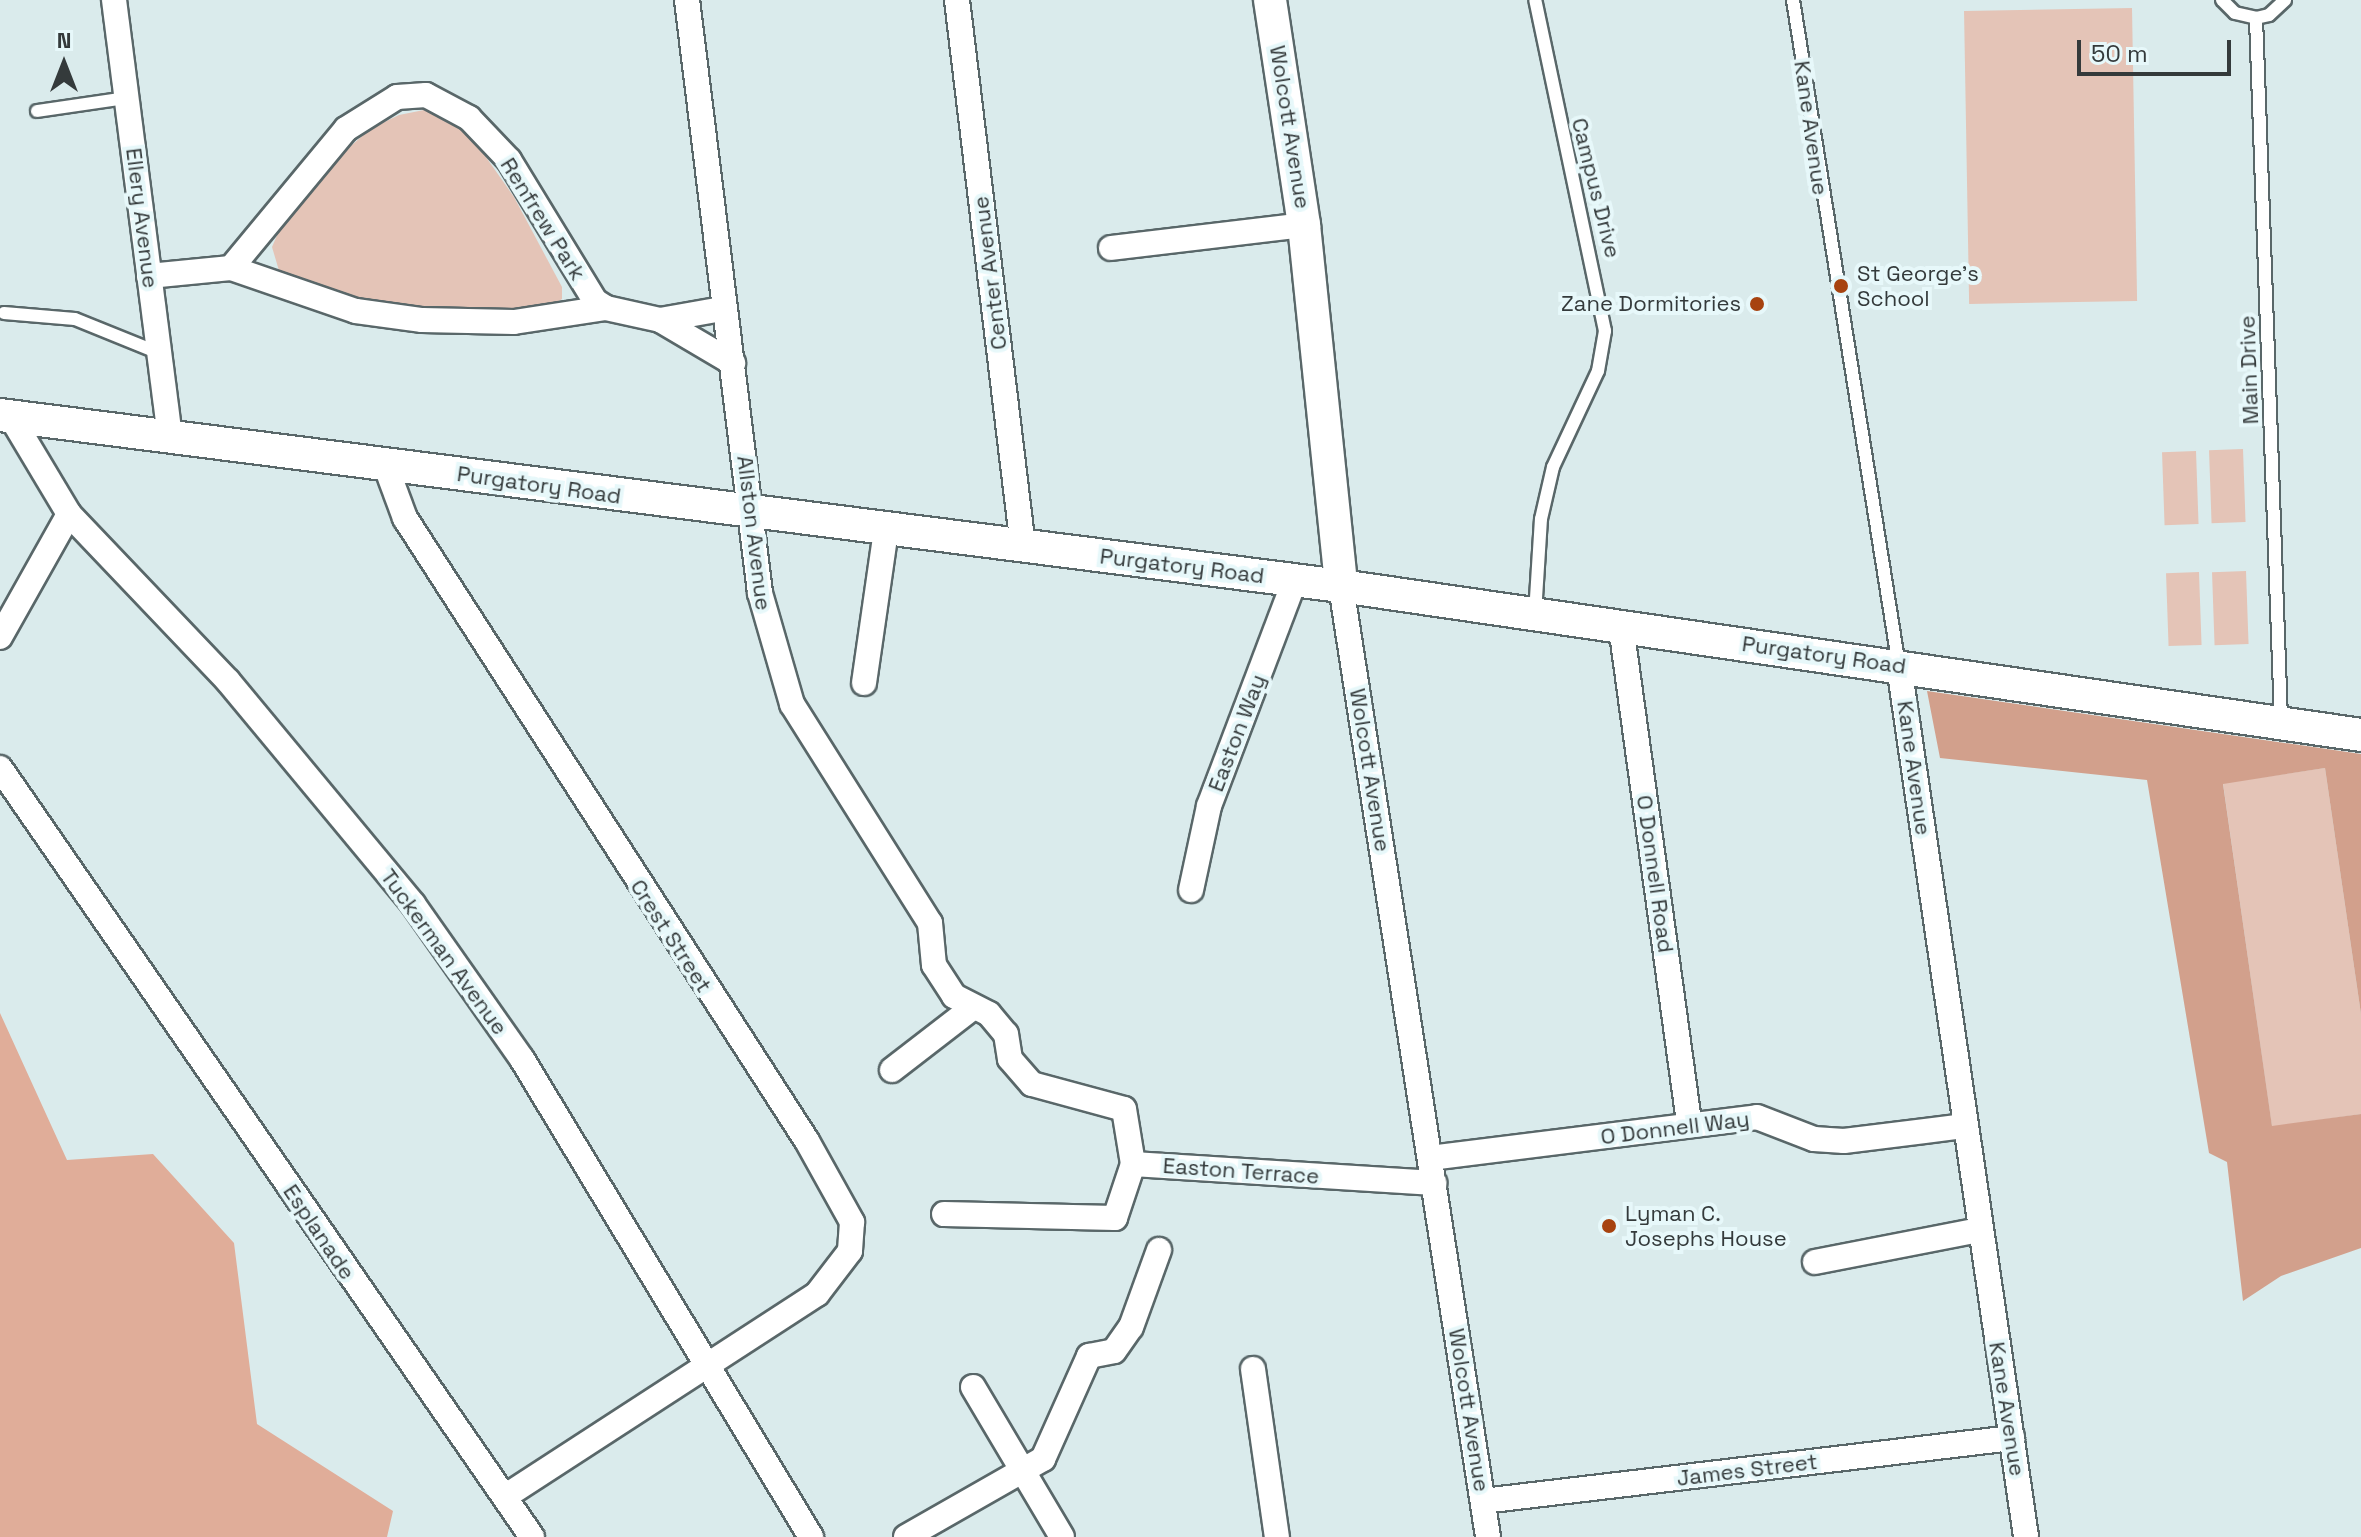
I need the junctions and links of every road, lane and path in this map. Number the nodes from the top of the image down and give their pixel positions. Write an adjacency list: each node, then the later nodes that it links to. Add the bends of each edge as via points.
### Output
1 (114, 0): 10 (street, Ellery Avenue)
2 (687, 0): 17 (street, Allston Avenue)
3 (957, 0): 28 (street, Center Avenue)
4 (1270, 0): 12 (street, Wolcott Avenue)
5 (1535, 0): 31 (lane, Campus Drive, via 1605,331 1598,371 1553,467 1541,519)
6 (1793, 0): 34 (lane, Kane Avenue)
7 (2222, 0): 9 (lane, via 2235,13)
8 (2285, 0): 9 (lane)
9 (2256, 18): 36 (lane, Main Drive)
10 (126, 98): 11 (lane); 15 (street, Ellery Avenue)
11 (37, 111)
12 (1304, 225): 13 (street); 30 (street, Wolcott Avenue)
13 (1111, 248)
14 (231, 268): 15 (street, Renfrew Park); 16 (street, Renfrew Park, via 356,311 422,320 514,322); 16 (street, Renfrew Park, via 346,129 397,97 426,95 469,118 509,160 577,277)
15 (149, 276): 20 (street, Ellery Avenue)
16 (606, 308): 19 (street, Renfrew Park)
17 (722, 309): 19 (street, Renfrew Park); 21 (street, Allston Avenue)
18 (4, 313): 20 (lane, via 75,319)
19 (660, 320): 21 (street, Renfrew Park)
20 (159, 353): 23 (street, Ellery Avenue)
21 (733, 363): 25 (street, Allston Avenue)
22 (5, 416): 23 (street, Purgatory Road); 26 (street, Tuckerman Avenue)
23 (170, 436): 24 (street, Purgatory Road)
24 (385, 464): 25 (street, Purgatory Road); 51 (street, Crest Street, via 405,518 807,1141 852,1222 850,1251 817,1294)
25 (751, 513): 27 (street, Purgatory Road); 40 (street, Allston Avenue, via 766,627 792,704 930,923 928,947 942,980)
26 (69, 514): 33 (street); 51 (street, Tuckerman Avenue, via 228,681 413,904 522,1059)
27 (886, 530): 28 (street, Purgatory Road); 35 (street)
28 (1023, 547): 29 (street, Purgatory Road)
29 (1295, 580): 30 (street, Purgatory Road); 39 (street, Easton Way, via 1209,806)
30 (1341, 586): 31 (street, Purgatory Road); 44 (street, Wolcott Avenue)
31 (1535, 614): 32 (street, Purgatory Road)
32 (1621, 626): 34 (street, Purgatory Road); 42 (street, O Donnell Road)
33 (0, 637)
34 (1899, 666): 36 (street, Purgatory Road); 43 (street, Kane Avenue)
35 (864, 683)
36 (2281, 720): 37 (street, Purgatory Road)
37 (2361, 735)
38 (0, 768): 56 (street, Esplanade, via 374,1313)
39 (1191, 890)
40 (971, 1009): 41 (street); 45 (street, Allston Avenue, via 989,1014 1006,1034 1010,1059 1032,1084 1124,1109)
41 (892, 1070)
42 (1689, 1122): 43 (street, O Donnell Way, via 1757,1117 1814,1139 1844,1141); 44 (street, O Donnell Way)
43 (1965, 1126): 48 (street, Kane Avenue)
44 (1430, 1158): 46 (street, Wolcott Avenue)
45 (1133, 1164): 46 (street, Easton Terrace); 47 (street, Easton Terrace, via 1115,1218)
46 (1434, 1183): 57 (street, Wolcott Avenue)
47 (944, 1214)
48 (1979, 1230): 50 (street); 54 (street, Kane Avenue)
49 (1159, 1250): 55 (street, via 1131,1327 1114,1351 1089,1356 1043,1459)
50 (1815, 1262)
51 (710, 1367): 56 (street); 59 (street, Tuckerman Avenue)
52 (1253, 1369): 62 (street)
53 (973, 1387): 55 (street)
54 (2012, 1438): 57 (street, James Street); 64 (street, Kane Avenue)
55 (1022, 1469): 60 (street); 61 (street)
56 (507, 1495): 58 (street, Esplanade)
57 (1483, 1501): 63 (street, Wolcott Avenue)
58 (532, 1537)
59 (811, 1537)
60 (906, 1537)
61 (1062, 1537)
62 (1277, 1537)
63 (1488, 1537)
64 (2026, 1537)

